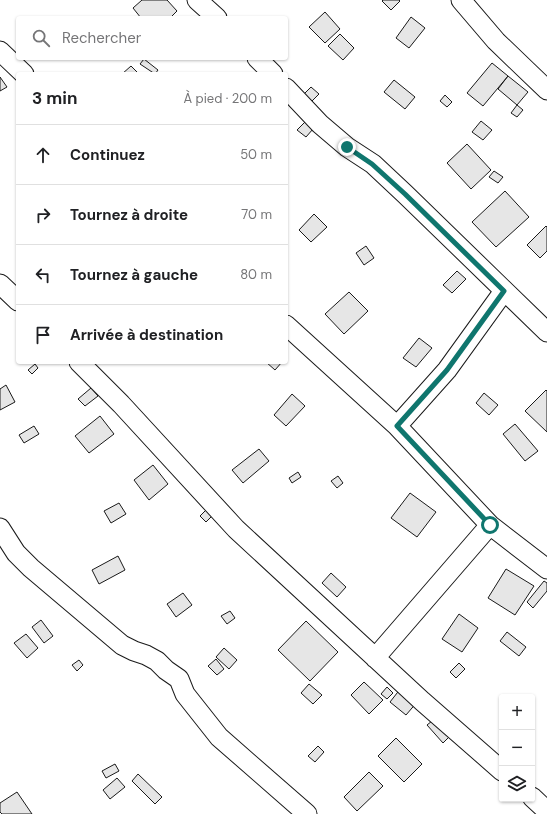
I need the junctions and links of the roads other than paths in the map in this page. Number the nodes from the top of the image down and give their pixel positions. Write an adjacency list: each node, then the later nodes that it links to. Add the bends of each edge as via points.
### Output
1 (198, 0): 3 (street)
2 (461, 0): 9 (street, via 496,41)
3 (215, 16)
4 (0, 51): 6 (street)
5 (259, 60): 7 (street)
6 (22, 72)
7 (271, 72)
8 (288, 90): 11 (street, via 320,124 372,164 405,194)
9 (547, 90)
10 (0, 284): 12 (street)
11 (504, 291): 14 (street); 16 (street, via 447,370)
12 (16, 299)
13 (288, 327): 16 (street)
14 (547, 332)
15 (82, 364): 20 (street, via 236,529)
16 (397, 426): 17 (street)
17 (490, 525): 19 (street); 20 (street)
18 (0, 528): 24 (street, via 16,553 31,568 122,645 157,661 179,679 185,694 219,737)
19 (547, 569)
20 (375, 658): 21 (street)
21 (499, 768)
22 (535, 800): 23 (street)
23 (547, 812)
24 (308, 814)

